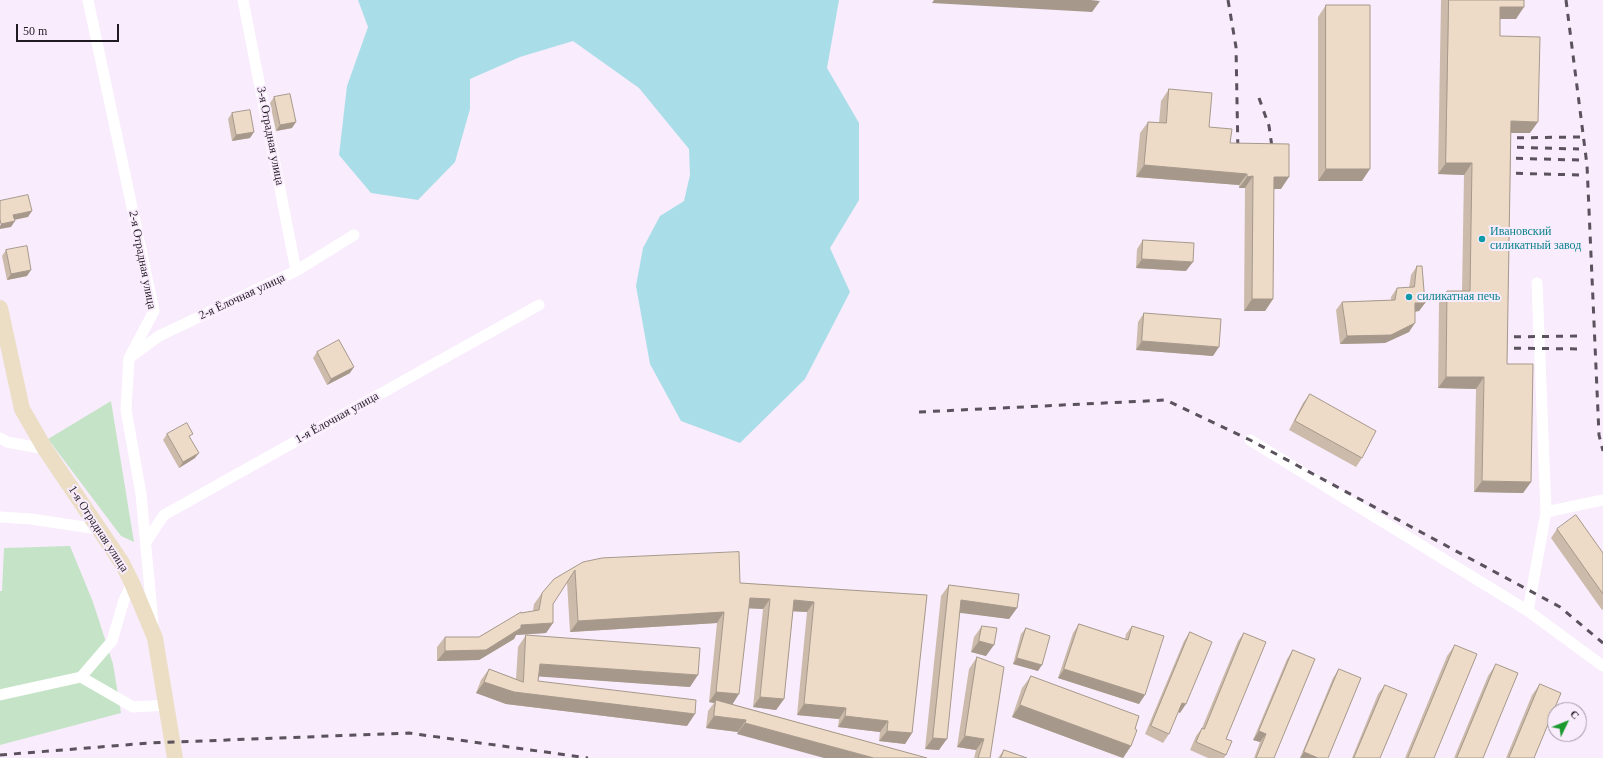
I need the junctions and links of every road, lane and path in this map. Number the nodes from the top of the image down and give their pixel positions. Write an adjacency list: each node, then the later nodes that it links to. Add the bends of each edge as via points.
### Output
1 (88, 0): 8 (street, 2-я Отрадная улица, via 154,311)
2 (243, 0): 4 (street, 3-я Отрадная улица)
3 (354, 235): 4 (street, 2-я Ёлочная улица)
4 (296, 271): 8 (street, 2-я Ёлочная улица, via 159,336)
5 (1537, 283): 13 (street)
6 (539, 305): 16 (street, 1-я Ёлочная улица, via 164,515)
7 (0, 308): 11 (main road, 1-я Отрадная улица, via 22,409)
8 (129, 358): 16 (street, 2-я Отрадная улица, via 126,410 141,494)
9 (0, 438): 11 (street, via 7,442)
10 (1250, 440): 18 (street)
11 (45, 449): 15 (main road, 1-я Отрадная улица)
12 (1603, 500): 13 (street)
13 (1546, 512): 18 (street)
14 (0, 517): 15 (street)
15 (98, 529): 17 (main road, 1-я Отрадная улица, via 122,563)
16 (146, 542): 19 (street, 2-я Отрадная улица)
17 (132, 583): 19 (main road, 1-я Отрадная улица); 21 (street, via 124,600 112,641)
18 (1528, 611): 20 (street)
19 (155, 638): 23 (main road, 1-я Отрадная улица)
20 (1603, 666)
21 (81, 677): 22 (street); 23 (street, via 133,707)
22 (0, 695)
23 (168, 713): 24 (main road, 1-я Отрадная улица)
24 (175, 758)

